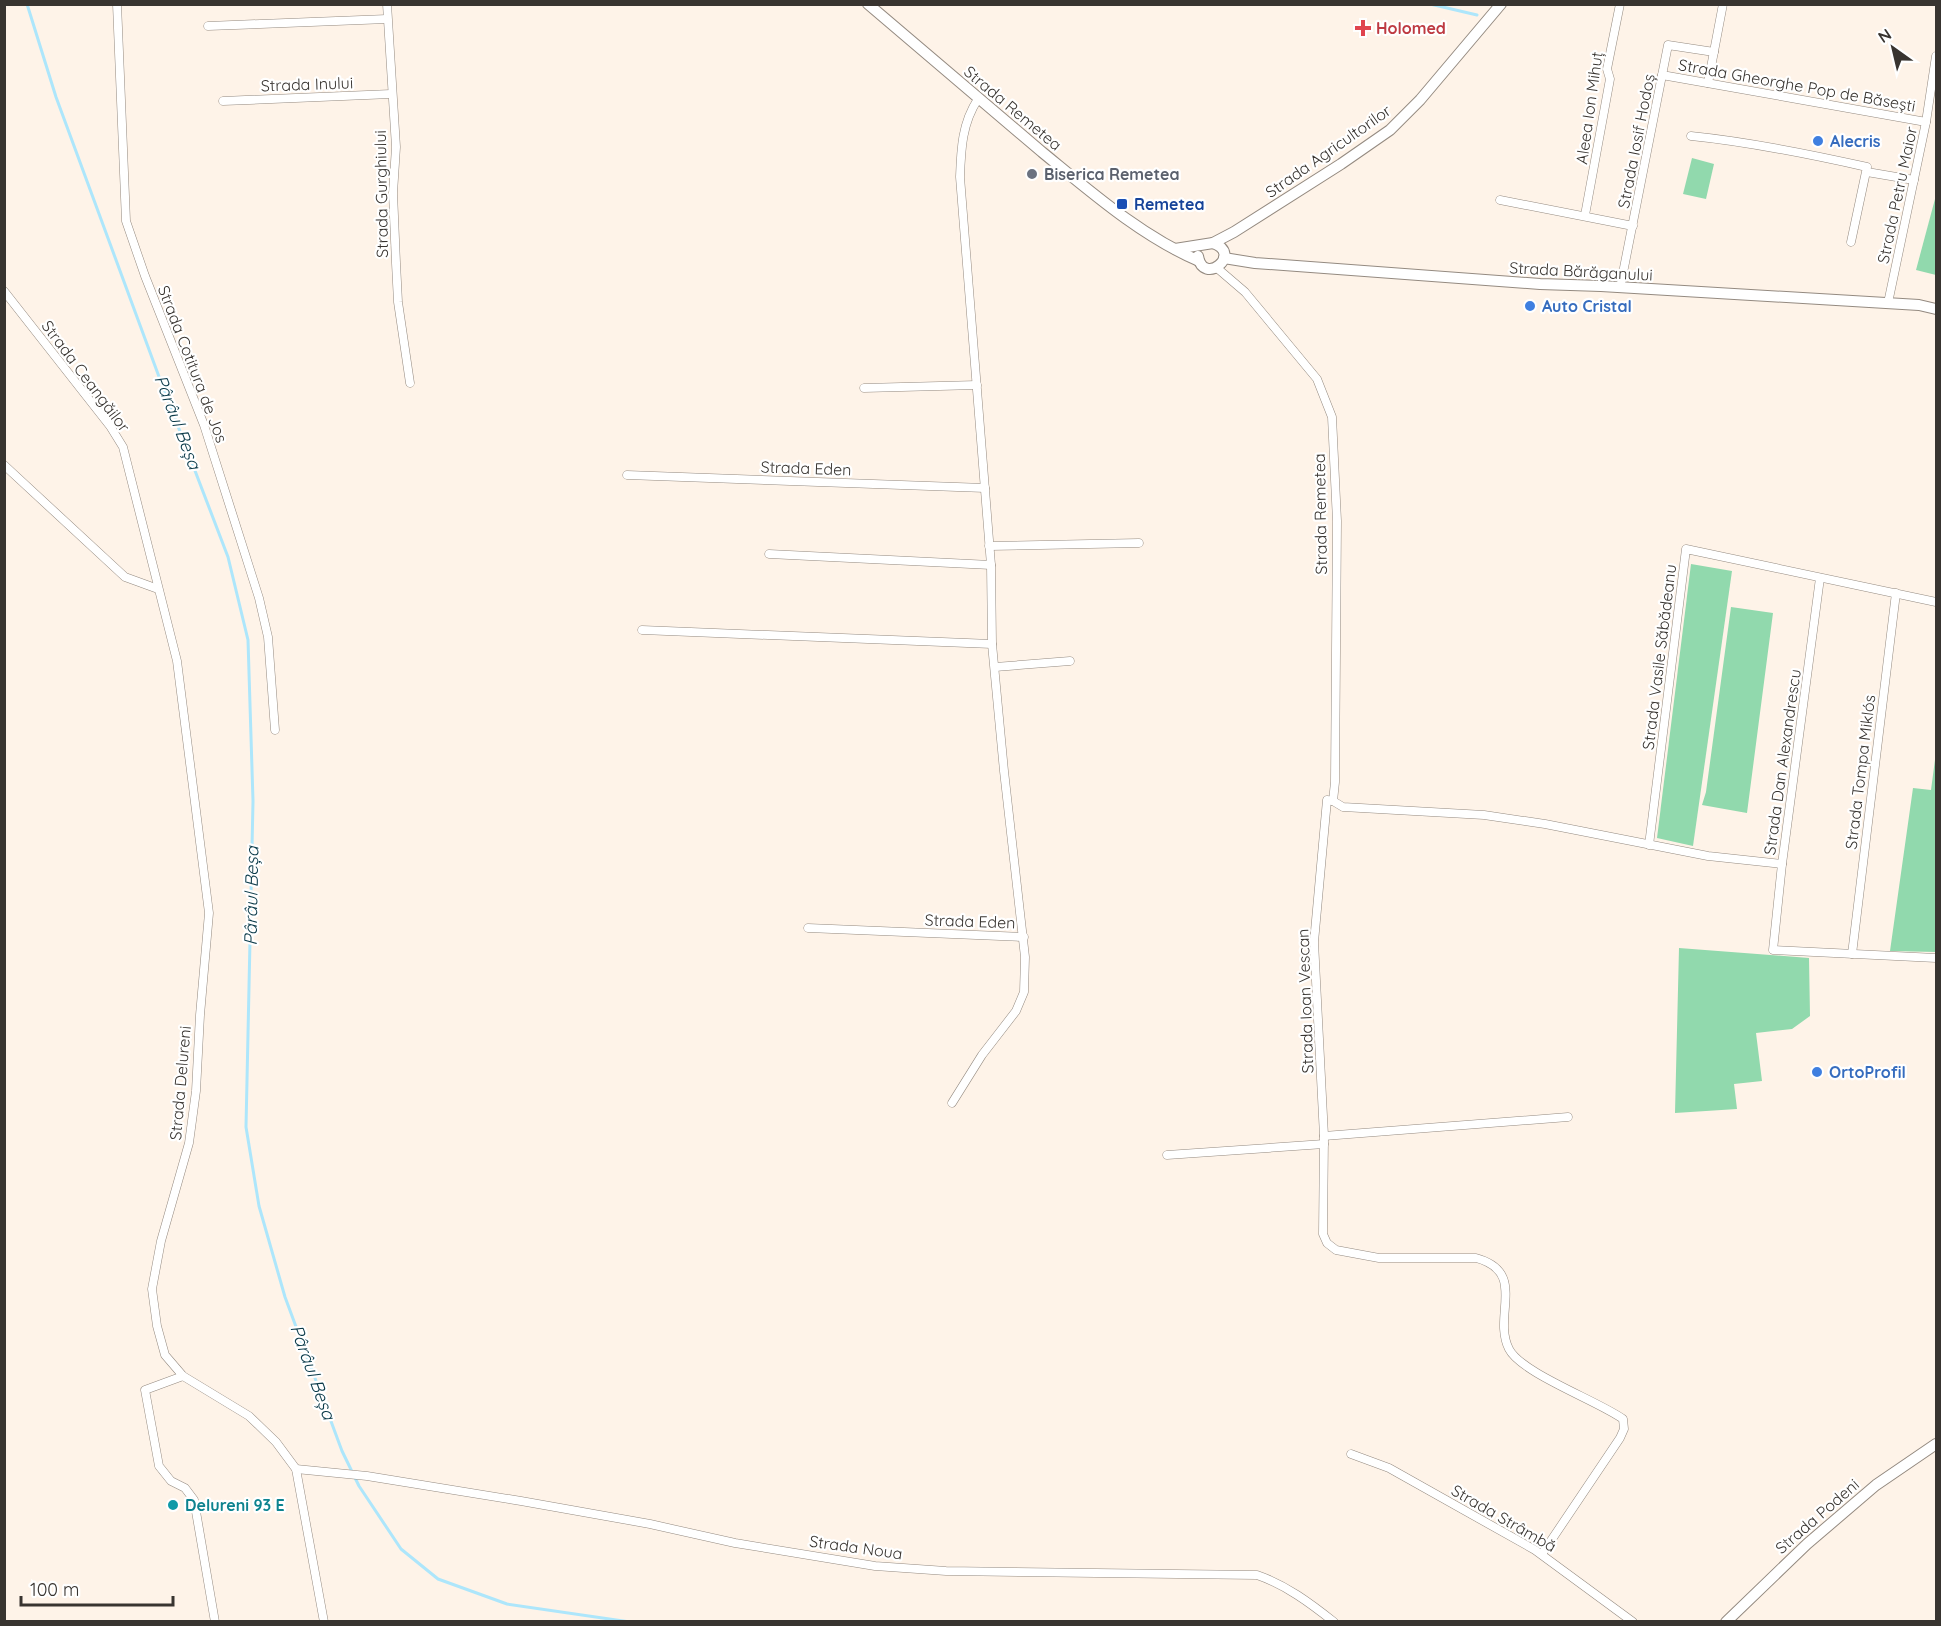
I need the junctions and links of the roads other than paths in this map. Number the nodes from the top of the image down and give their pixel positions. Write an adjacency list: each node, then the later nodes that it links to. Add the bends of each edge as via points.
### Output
1 (117, 4): 53 (street, Strada Cotitura de Jos, via 126,221 204,425 259,598 268,637)
2 (387, 4): 7 (street, Strada Gurghiului)
3 (868, 4): 15 (street, Strada Remetea)
4 (1501, 4): 24 (street, Strada Agricultorilor, via 1390,130)
5 (1620, 4): 22 (street, Aleea Ion Mihuț)
6 (1723, 4): 9 (street)
7 (387, 18): 8 (street); 14 (street, Strada Gurghiului)
8 (208, 26)
9 (1714, 52): 12 (street, Strada Iosif Hodoș, via 1668,45); 13 (street)
10 (1936, 56): 11 (street, Strada Petru Maior)
11 (1936, 61): 17 (street, Strada Petru Maior)
12 (1662, 75): 13 (street, Strada Gheorghe Pop de Băsești); 23 (street, Strada Iosif Hodoș)
13 (1708, 83): 17 (street, Strada Gheorghe Pop de Băsești)
14 (392, 94): 16 (street, Strada Inului); 35 (street, Strada Gurghiului, via 396,273)
15 (978, 99): 27 (street, Strada Remetea, via 1083,186); 36 (street, Strada Eden, via 964,128 960,177)
16 (223, 101)
17 (1926, 122): 20 (street, Strada Petru Maior)
18 (1691, 136): 19 (street, via 1828,157 1868,167)
19 (1867, 172): 20 (street); 25 (street)
20 (1914, 180): 33 (street, Strada Petru Maior)
21 (1500, 200): 22 (street)
22 (1585, 215): 23 (street)
23 (1633, 226): 31 (street, Strada Iosif Hodoș)
24 (1234, 232): 26 (street, Strada Agricultorilor); 28 (street, Strada Agricultorilor)
25 (1851, 242)
26 (1208, 244): 27 (street); 28 (street, via 1218,245); 29 (street, via 1199,252)
27 (1172, 250): 29 (street, Strada Remetea)
28 (1224, 254): 30 (street); 31 (street, Strada Bărăganului, via 1291,266)
29 (1199, 261): 30 (street, via 1205,267)
30 (1217, 268): 54 (street, Strada Remetea, via 1245,292 1317,379 1332,417 1337,521)
31 (1620, 288): 33 (street, Strada Bărăganului)
32 (4, 291): 46 (street, Strada Ceangăilor, via 123,447)
33 (1888, 303): 34 (street, Strada Bărăganului)
34 (1936, 309)
35 (410, 383)
36 (977, 385): 37 (street); 40 (street, Strada Eden)
37 (864, 388)
38 (4, 465): 46 (street, via 126,576)
39 (627, 475): 40 (street, Strada Eden)
40 (985, 488): 42 (street, Strada Eden)
41 (1138, 543): 42 (street)
42 (989, 546): 44 (street, Strada Eden)
43 (769, 554): 44 (street)
44 (991, 565): 50 (street, Strada Eden)
45 (1820, 578): 47 (street, Strada Vasile Săbădeanu); 55 (street, Strada Vasile Săbădeanu, via 1686,549); 56 (street, Strada Dan Alexandrescu)
46 (158, 589): 65 (street, Strada Delureni, via 177,661 208,913 189,1143 161,1241 152,1289 165,1355)
47 (1896, 593): 48 (street, Strada Vasile Săbădeanu); 59 (street, Strada Tompa Miklós)
48 (1936, 602)
49 (642, 630): 50 (street)
50 (992, 644): 52 (street, Strada Eden)
51 (1070, 661): 52 (street)
52 (995, 667): 58 (street, Strada Eden)
53 (275, 730)
54 (1333, 801): 55 (street, via 1343,807 1484,815); 63 (street, Strada Ioan Vescan, via 1327,800 1314,942)
55 (1649, 844): 56 (street, via 1724,859)
56 (1782, 864): 59 (street, Strada Dan Alexandrescu, via 1773,950)
57 (808, 928): 58 (street, Strada Eden)
58 (1024, 937): 61 (street, Strada Eden, via 1024,992 1016,1011)
59 (1852, 954): 60 (street)
60 (1936, 958)
61 (952, 1103)
62 (1568, 1117): 63 (street)
63 (1324, 1140): 64 (street); 69 (street, Strada Ioan Vescan, via 1323,1234 1327,1243 1336,1250 1379,1257 1476,1258 1489,1262 1504,1279 1504,1337 1510,1351 1536,1372 1623,1419 1620,1438)
64 (1167, 1155)
65 (183, 1376): 68 (street, Strada Delureni, via 249,1416); 70 (street, via 146,1390 159,1466 194,1500)
66 (1936, 1444): 74 (street, Strada Podeni, via 1876,1485)
67 (1351, 1454): 69 (street, Strada Strâmbă, via 1389,1468)
68 (296, 1469): 71 (street, Strada Delureni); 72 (street, Strada Noua, via 367,1476 875,1566 946,1571 1257,1575 1300,1596)
69 (1542, 1554): 73 (street, Strada Strâmbă)
70 (215, 1622)
71 (324, 1622)
72 (1334, 1622)
73 (1633, 1622)
74 (1726, 1622)

